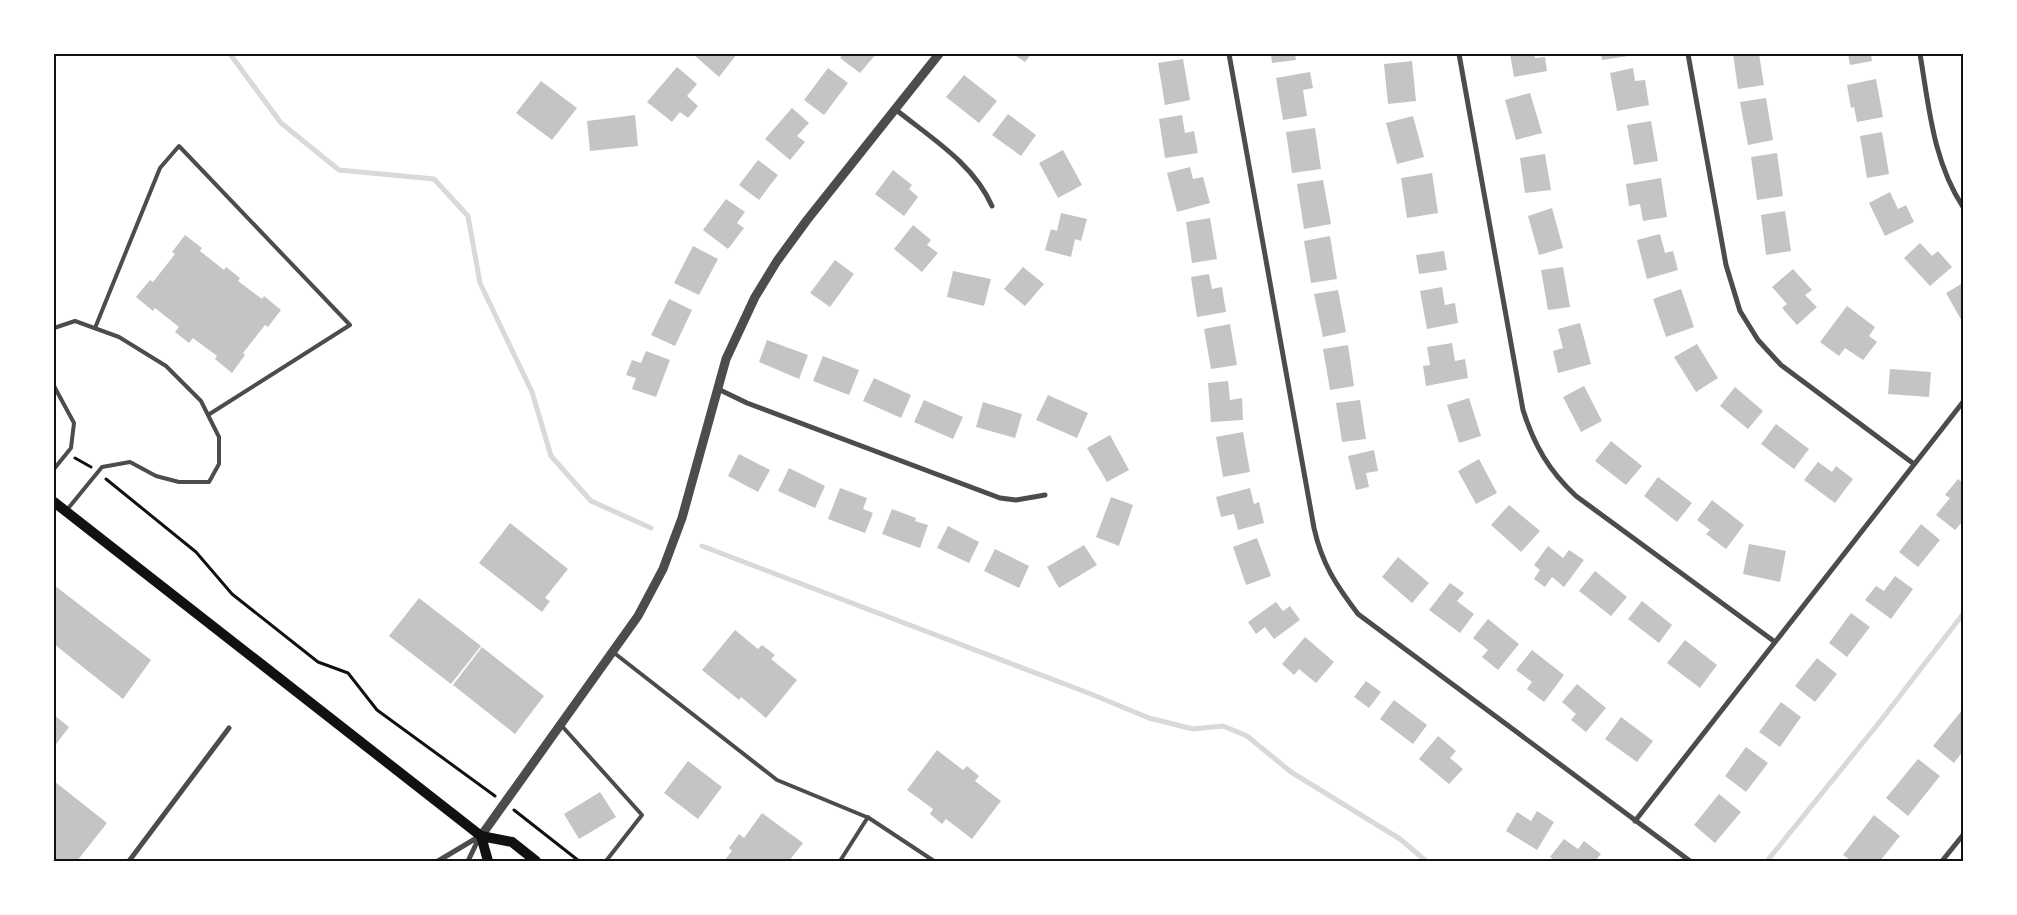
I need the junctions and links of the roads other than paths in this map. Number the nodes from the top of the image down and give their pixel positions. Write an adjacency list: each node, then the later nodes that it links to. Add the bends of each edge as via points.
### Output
1 (939, 54): 6 (street)
2 (1229, 54): 25 (street, via 1314,528 1331,579 1358,614)
3 (1459, 54): 20 (street, via 1521,400 1531,435 1542,457 1576,496)
4 (1688, 54): 15 (street, via 1726,266 1740,311 1758,340 1781,365)
5 (1920, 54): 8 (street, via 1938,155 1951,188)
6 (895, 109): 7 (street, via 972,172); 12 (street, via 777,261 734,338)
7 (992, 206)
8 (1963, 207)
9 (54, 328): 10 (lane, via 75,321)
10 (95, 328): 14 (lane, via 119,337 166,366 201,402); 14 (lane, via 160,168 179,146 350,325)
11 (54, 386): 16 (lane, via 74,423 71,448)
12 (717, 389): 17 (street, via 985,493 1016,500); 21 (street, via 682,518 663,569 638,616)
13 (1963, 402): 15 (street)
14 (208, 415): 19 (lane, via 219,437 219,464 209,482 179,482 156,476 130,462 102,467)
15 (1914, 464): 20 (street)
16 (54, 469)
17 (1045, 495)
18 (54, 502): 19 (main road)
19 (66, 512): 27 (main road)
20 (1775, 642): 25 (street)
21 (613, 652): 22 (street); 24 (lane, via 777,780)
22 (561, 724): 27 (street); 33 (lane, via 642,815)
23 (229, 728): 28 (street)
24 (868, 817): 34 (lane); 35 (lane)
25 (1635, 821): 36 (street)
26 (1963, 835): 37 (street)
27 (481, 836): 29 (street); 30 (street); 31 (main road); 32 (main road, via 512,842)
28 (129, 861)
29 (438, 861)
30 (468, 861)
31 (488, 861)
32 (536, 861)
33 (606, 861)
34 (840, 861)
35 (934, 861)
36 (1690, 861)
37 (1942, 861)

